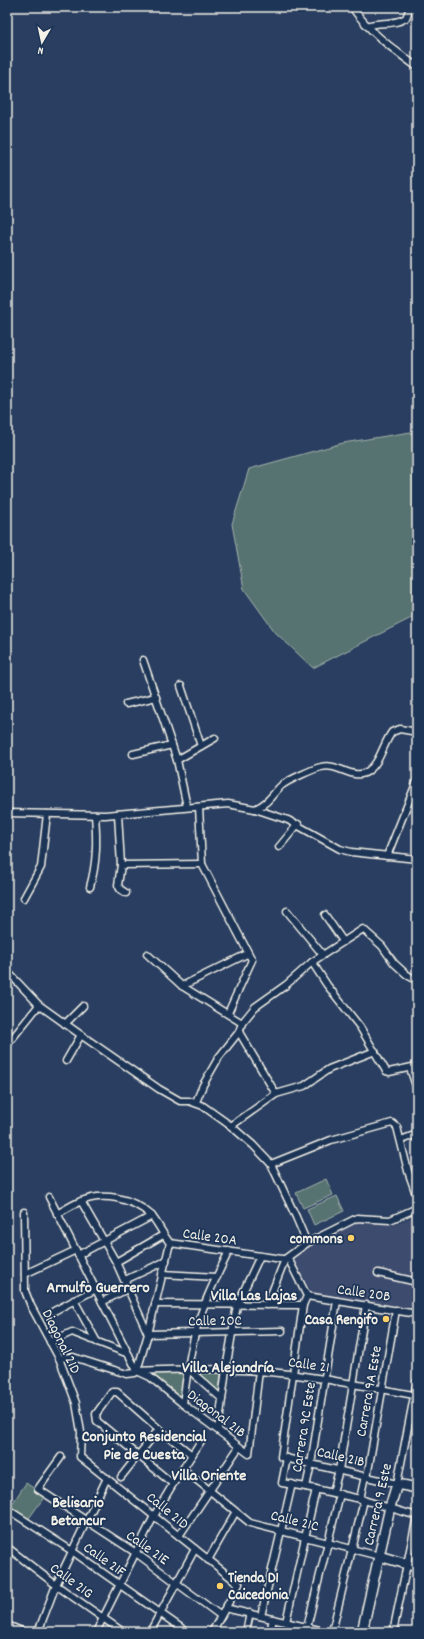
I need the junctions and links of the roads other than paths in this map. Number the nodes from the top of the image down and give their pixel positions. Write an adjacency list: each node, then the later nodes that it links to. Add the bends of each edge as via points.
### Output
1 (352, 7): 3 (street)
2 (410, 7): 3 (street, via 406,18 401,21 373,23)
3 (367, 26): 4 (street)
4 (417, 67)
5 (143, 660): 7 (street)
6 (181, 686): 12 (street)
7 (156, 697): 8 (street); 11 (street)
8 (126, 704)
9 (417, 732): 18 (street, via 400,729 392,732 374,767 363,774 357,775 329,765 322,766 283,784 267,803)
10 (214, 738): 12 (street)
11 (172, 745): 13 (street); 14 (street)
12 (201, 746): 14 (street)
13 (133, 754)
14 (177, 760): 16 (street)
15 (417, 780): 25 (street)
16 (187, 807): 17 (street); 21 (street)
17 (199, 807): 18 (street, via 228,804); 27 (street)
18 (255, 809): 23 (street)
19 (7, 813): 20 (street)
20 (47, 814): 22 (street); 31 (street, via 41,867)
21 (118, 814): 22 (street); 28 (street)
22 (95, 815): 29 (street, via 97,843 95,870)
23 (298, 824): 24 (street); 25 (street, via 340,849)
24 (279, 847)
25 (387, 856): 26 (street)
26 (417, 859)
27 (202, 864): 28 (street); 36 (street)
28 (121, 865): 30 (street, via 118,885)
29 (90, 887)
30 (126, 893)
31 (24, 898)
32 (287, 911): 37 (street)
33 (325, 915): 34 (street)
34 (343, 941): 37 (street); 40 (street, via 363,929 382,946 394,963)
35 (147, 954): 41 (street)
36 (247, 954): 41 (street); 44 (street, via 252,960)
37 (323, 955): 38 (street)
38 (312, 962): 45 (street, via 255,1007); 50 (street)
39 (7, 971): 42 (street)
40 (417, 981)
41 (182, 986): 44 (street)
42 (39, 1005): 46 (street); 49 (street)
43 (84, 1006): 46 (street)
44 (228, 1013): 45 (street)
45 (242, 1023): 47 (street)
46 (65, 1024): 48 (street)
47 (239, 1032): 54 (street); 55 (street, via 219,1057)
48 (81, 1035): 51 (street); 55 (street, via 159,1089 180,1101)
49 (7, 1045)
50 (375, 1051): 52 (street, via 386,1071); 54 (street, via 329,1069 304,1086)
51 (66, 1060)
52 (414, 1067): 53 (street)
53 (417, 1089)
54 (276, 1094): 56 (street)
55 (196, 1102): 56 (street)
56 (231, 1126): 59 (street)
57 (417, 1134): 58 (street)
58 (401, 1140): 59 (street, via 397,1127 392,1123 331,1140); 61 (street)
59 (271, 1164): 70 (street)
60 (49, 1197): 65 (street)
61 (417, 1197)
62 (81, 1201): 65 (street, Calle 20A); 66 (street, Calle 20A, via 99,1198 123,1199 136,1204); 68 (street)
63 (417, 1208): 70 (street, via 390,1220 357,1218)
64 (24, 1212): 78 (street, Diagonal 21D)
65 (57, 1214): 72 (street)
66 (152, 1216): 67 (street, Calle 20A); 68 (street)
67 (164, 1235): 69 (street, Calle 20A); 76 (street)
68 (105, 1242): 72 (street); 76 (street)
69 (170, 1243): 71 (street, Calle 20A); 75 (street)
70 (306, 1243): 74 (street)
71 (229, 1252): 73 (street, Calle 20A); 80 (street)
72 (77, 1253): 78 (street); 84 (street)
73 (260, 1256): 74 (street, Calle 20A); 91 (street)
74 (285, 1259): 85 (street, via 289,1260); 92 (street)
75 (166, 1261): 79 (street); 81 (street)
76 (116, 1262): 81 (street)
77 (378, 1273): 82 (street)
78 (25, 1274): 102 (street, Diagonal 21D, via 26,1296)
79 (162, 1274): 80 (street); 89 (street)
80 (217, 1277): 90 (street)
81 (125, 1280): 83 (street)
82 (417, 1282)
83 (129, 1288): 88 (street); 101 (street)
84 (96, 1289): 86 (street); 88 (street)
85 (307, 1296): 87 (street, Calle 20B); 93 (street)
86 (74, 1300): 95 (street); 103 (street)
87 (337, 1301): 94 (street, Calle 20B); 111 (street, Carrera 9C Este)
88 (102, 1302): 104 (street)
89 (155, 1304): 90 (street); 101 (street)
90 (204, 1305): 91 (street); 100 (street)
91 (237, 1305): 92 (street); 99 (street)
92 (267, 1305): 93 (street)
93 (303, 1305): 110 (street)
94 (366, 1305): 96 (street, Calle 20B); 113 (street)
95 (54, 1310)
96 (396, 1310): 97 (street, Calle 20B); 114 (street, Carrera 9A Este)
97 (417, 1314)
98 (282, 1331): 99 (street, Calle 20C)
99 (233, 1332): 100 (street, Calle 20C); 107 (street)
100 (195, 1333): 101 (street, Calle 20C); 106 (street)
101 (148, 1334): 108 (street)
102 (50, 1342): 103 (street, via 72,1332); 105 (street, Diagonal 21D)
103 (97, 1342): 104 (street)
104 (129, 1355): 108 (street)
105 (59, 1358): 108 (street, Calle 21, via 73,1357 127,1374 135,1373); 125 (street, Diagonal 21D, via 76,1402 81,1432)
106 (187, 1368): 107 (street, Calle 21); 108 (street, Calle 21); 116 (street); 117 (street)
107 (226, 1369): 109 (street, Calle 21); 116 (street)
108 (137, 1370): 117 (street, Diagonal 21B, via 150,1377)
109 (259, 1371): 110 (street, Calle 21); 121 (street, Diagonal 21B, via 249,1454)
110 (294, 1375): 111 (street, Calle 21); 126 (street)
111 (324, 1379): 113 (street, Calle 21); 127 (street, Carrera 9C Este)
112 (417, 1381): 115 (street, Carrera 9 Este)
113 (353, 1384): 114 (street, Calle 21); 129 (street)
114 (381, 1389): 115 (street, Calle 21); 130 (street, Carrera 9A Este)
115 (414, 1395): 135 (street, Carrera 9 Este)
116 (222, 1400): 119 (street)
117 (183, 1404): 119 (street, Diagonal 21B)
118 (159, 1429): 122 (street); 122 (street, via 119,1393 112,1392 95,1418); 123 (street)
119 (218, 1430): 121 (street, Diagonal 21B)
120 (201, 1441): 123 (street)
121 (239, 1446): 139 (street)
122 (139, 1454): 131 (street); 133 (street)
123 (192, 1455): 128 (street)
124 (60, 1457): 148 (street, Calle 21E, via 38,1489)
125 (80, 1457): 132 (street, Calle 21D)
126 (284, 1458): 127 (street, Calle 21B); 134 (street, via 282,1483)
127 (311, 1464): 129 (street, Calle 21B); 136 (street, Carrera 9C Este)
128 (183, 1468): 133 (street); 139 (street, Calle 21C)
129 (339, 1470): 130 (street, Calle 21B); 140 (street)
130 (366, 1476): 135 (street, Calle 21B); 142 (street, Carrera 9A Este)
131 (121, 1477)
132 (107, 1478): 146 (street, Calle 21D); 148 (street)
133 (173, 1484): 146 (street)
134 (292, 1484): 136 (street); 149 (street)
135 (397, 1484): 137 (street, Calle 21B); 143 (street, Carrera 9 Este)
136 (306, 1487): 138 (street)
137 (417, 1488)
138 (316, 1489): 140 (street); 151 (street, Carrera 9C Este)
139 (210, 1492): 145 (street, Calle 21C); 150 (street)
140 (333, 1492): 141 (street)
141 (340, 1494): 142 (street); 152 (street)
142 (362, 1499): 143 (street); 155 (street, Carrera 9A Este)
143 (390, 1507): 147 (street); 158 (street, Carrera 9 Este)
144 (7, 1509): 156 (street, Calle 21F)
145 (235, 1513): 149 (street, Calle 21C, via 250,1523); 159 (street)
146 (154, 1516): 150 (street, Calle 21D); 157 (street)
147 (417, 1516): 160 (street)
148 (86, 1520): 156 (street); 157 (street, Calle 21E)
149 (280, 1531): 151 (street, Calle 21C); 168 (street)
150 (179, 1536): 154 (street, Calle 21D)
151 (305, 1537): 152 (street, Calle 21C); 171 (street, Carrera 9C Este)
152 (328, 1543): 155 (street, Calle 21C); 174 (street)
153 (7, 1549): 163 (street, Calle 21G)
154 (195, 1549): 159 (street, Calle 21D); 161 (street)
155 (352, 1549): 158 (street, Calle 21C); 186 (street, Carrera 9A Este)
156 (72, 1551): 162 (street, Calle 21F); 163 (street)
157 (136, 1553): 161 (street, Calle 21E); 162 (street)
158 (379, 1556): 160 (street, Calle 21C); 187 (street, Carrera 9 Este)
159 (208, 1560): 164 (street, Calle 21D, via 239,1584)
160 (412, 1566): 188 (street)
161 (176, 1583): 165 (street); 167 (street, Calle 21E)
162 (120, 1585): 165 (street, Calle 21F); 169 (street)
163 (56, 1586): 169 (street, Calle 21G); 176 (street)
164 (225, 1608): 166 (street); 167 (street)
165 (160, 1613): 179 (street); 180 (street, Calle 21F)
166 (250, 1613): 168 (street); 182 (street)
167 (221, 1616): 181 (street)
168 (261, 1616): 170 (street)
169 (102, 1618): 177 (street); 178 (street, Calle 21G)
170 (273, 1619): 171 (street); 183 (street)
171 (286, 1622): 172 (street)
172 (297, 1624): 174 (street); 184 (street)
173 (7, 1625): 175 (street)
174 (307, 1627): 185 (street)
175 (24, 1632)
176 (38, 1632)
177 (96, 1632)
178 (123, 1632)
179 (150, 1632)
180 (187, 1632)
181 (212, 1632)
182 (246, 1632)
183 (270, 1632)
184 (296, 1632)
185 (328, 1632)
186 (332, 1632)
187 (362, 1632)
188 (393, 1632)

